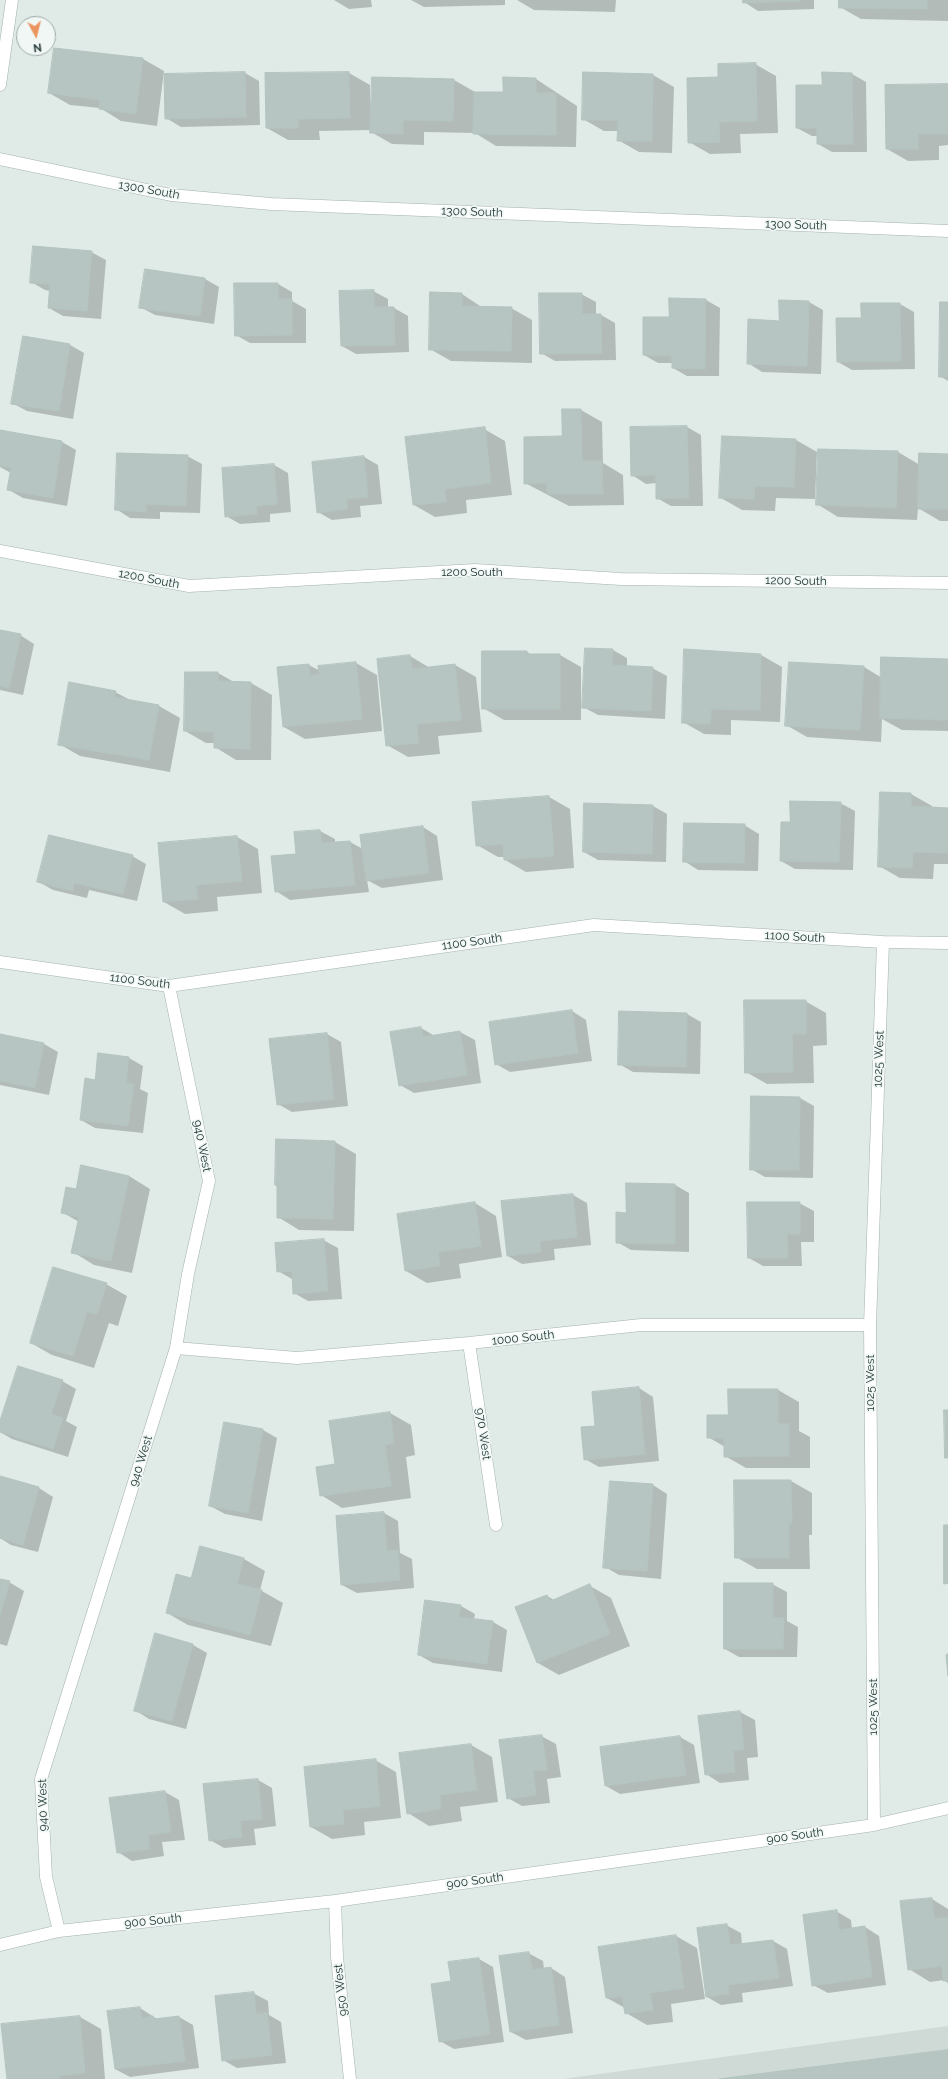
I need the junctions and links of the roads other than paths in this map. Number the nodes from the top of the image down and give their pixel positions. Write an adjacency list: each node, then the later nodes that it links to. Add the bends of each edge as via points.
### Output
1 (12, 0): 2 (street)
2 (0, 85)
3 (0, 159): 4 (street, 1300 South, via 171,195 271,204)
4 (948, 231)
5 (0, 551): 6 (street, 1200 South, via 189,586 475,570 621,579)
6 (948, 583)
7 (883, 942): 8 (street, 1100 South); 10 (street, 1100 South, via 594,924); 11 (street, 1025 West)
8 (948, 943)
9 (0, 962): 10 (street, 1100 South)
10 (170, 986): 13 (street, 940 West, via 209,1181 188,1274)
11 (870, 1325): 12 (street, 1000 South, via 641,1325); 16 (street, 1025 West)
12 (469, 1343): 13 (street, 1000 South, via 297,1358); 14 (street, 970 West)
13 (176, 1348): 18 (street, 940 West, via 41,1779 46,1877)
14 (496, 1525)
15 (948, 1808): 16 (street, 900 South)
16 (874, 1825): 17 (street, 900 South)
17 (335, 1901): 18 (street, 900 South); 20 (street, 950 West, via 337,1956)
18 (59, 1931): 19 (street, 900 South)
19 (0, 1945)
20 (350, 2079)

